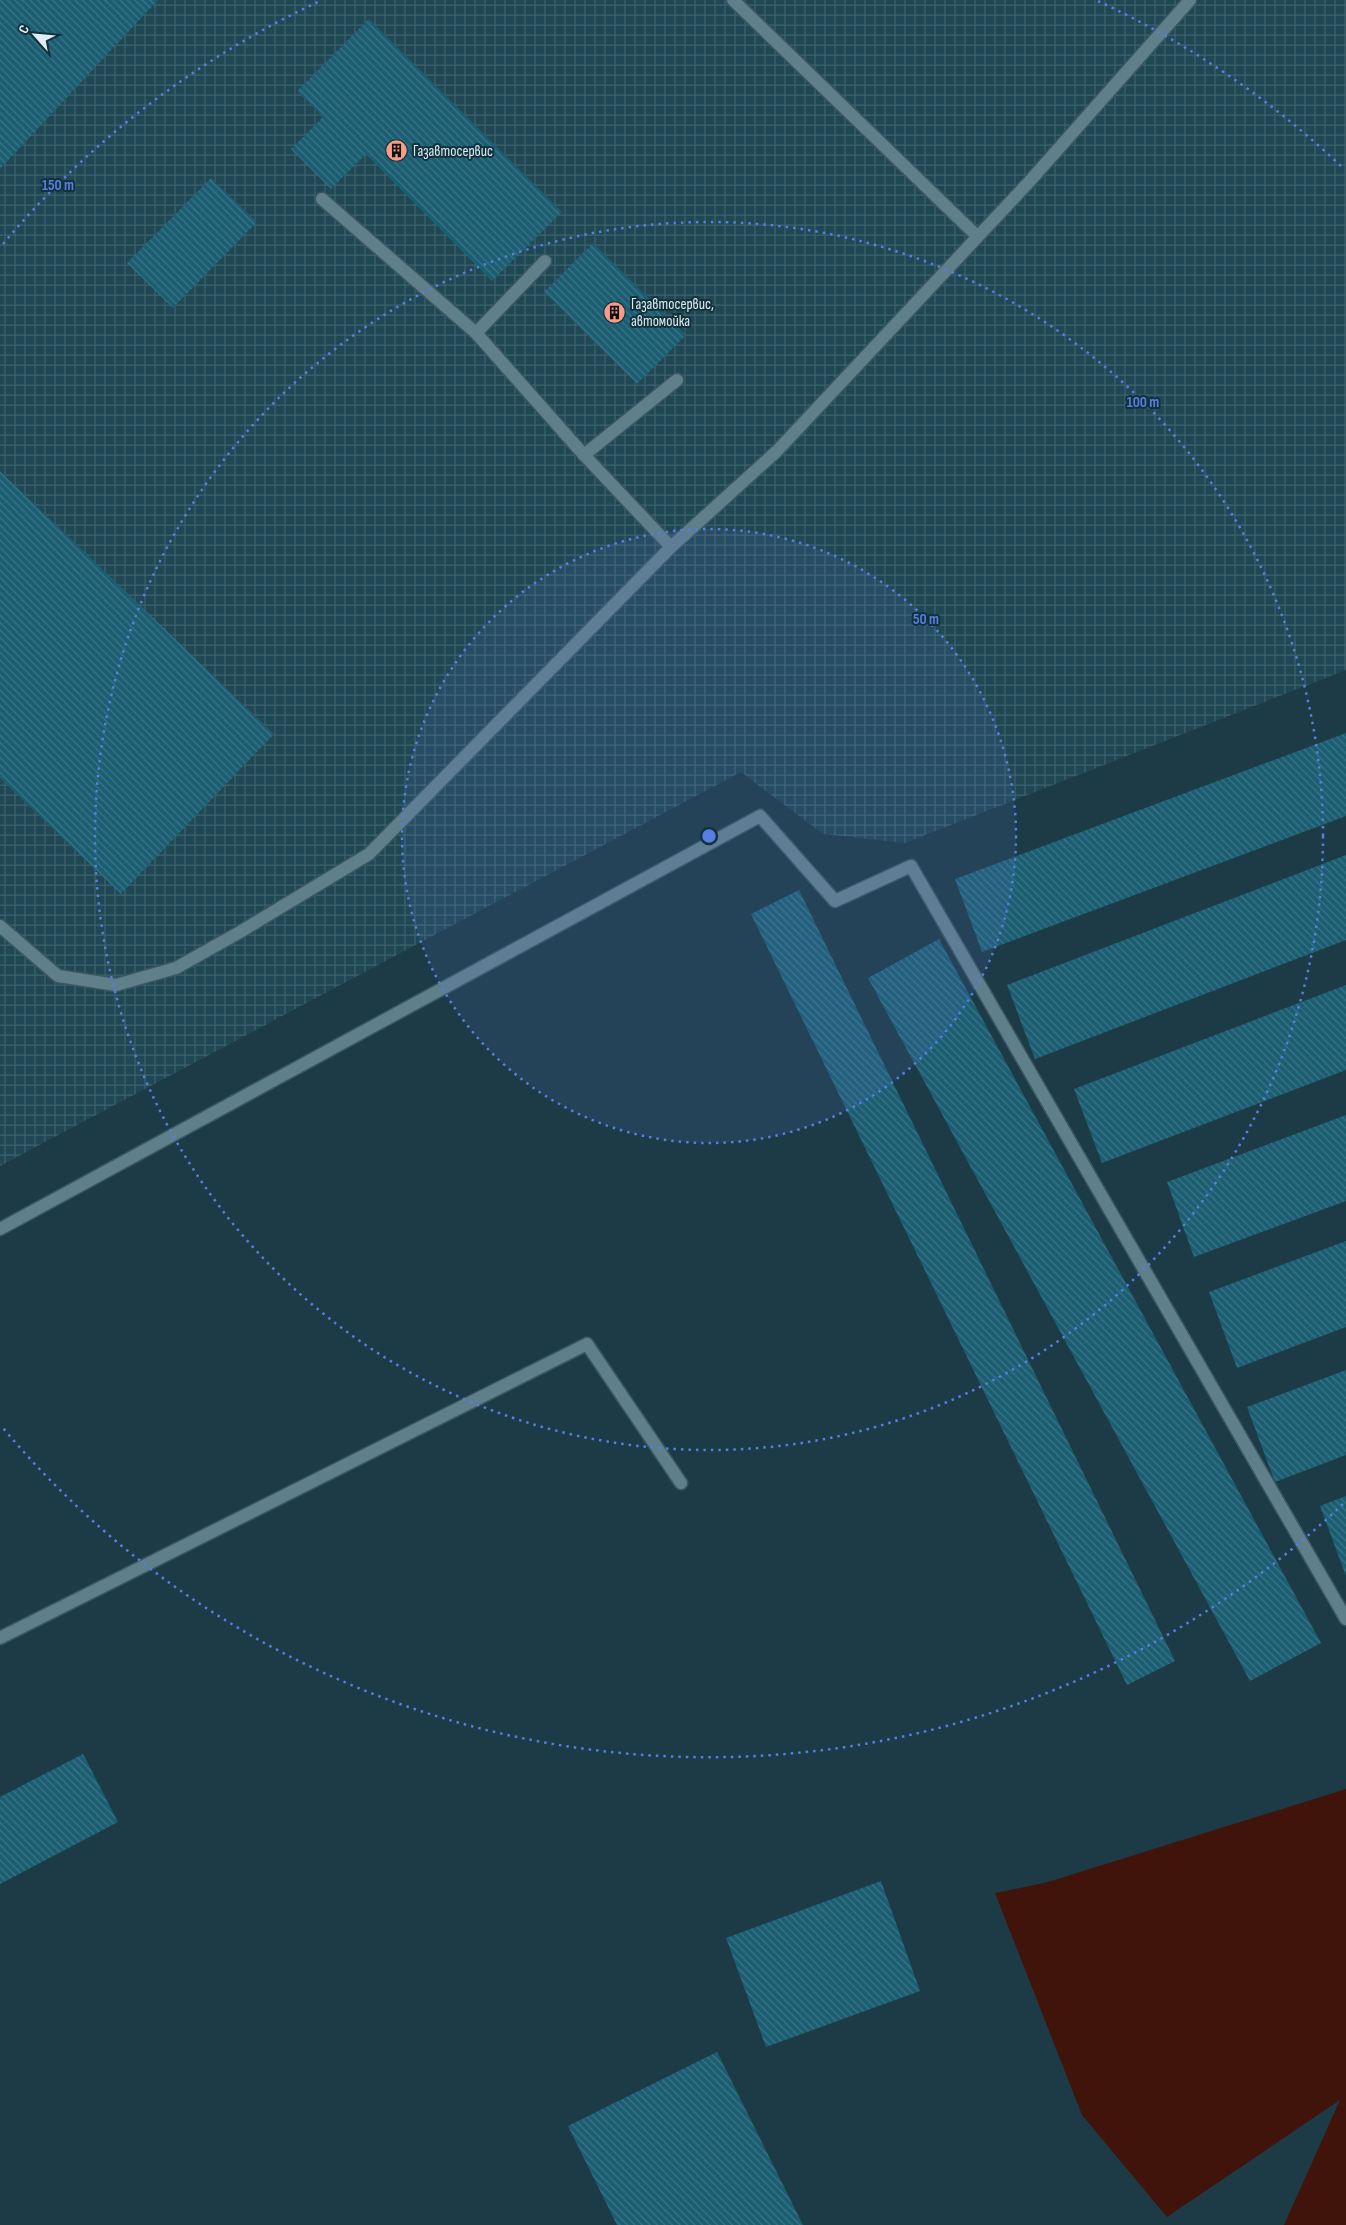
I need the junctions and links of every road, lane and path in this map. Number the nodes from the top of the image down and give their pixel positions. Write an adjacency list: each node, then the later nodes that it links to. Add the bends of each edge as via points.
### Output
1 (733, 0): 4 (street)
2 (1190, 0): 4 (street)
3 (322, 199): 6 (street)
4 (977, 236): 9 (street, via 776,450)
5 (545, 261): 6 (street)
6 (476, 333): 8 (street)
7 (677, 380): 8 (street)
8 (584, 454): 9 (street)
9 (671, 547): 10 (street, via 369,854 240,932 176,968 116,985 58,976)
10 (0, 926)
11 (0, 1229): 13 (street, via 760,816 835,901 912,866)
12 (681, 1483): 14 (street, via 587,1344)
13 (1346, 1620)
14 (0, 1638)

